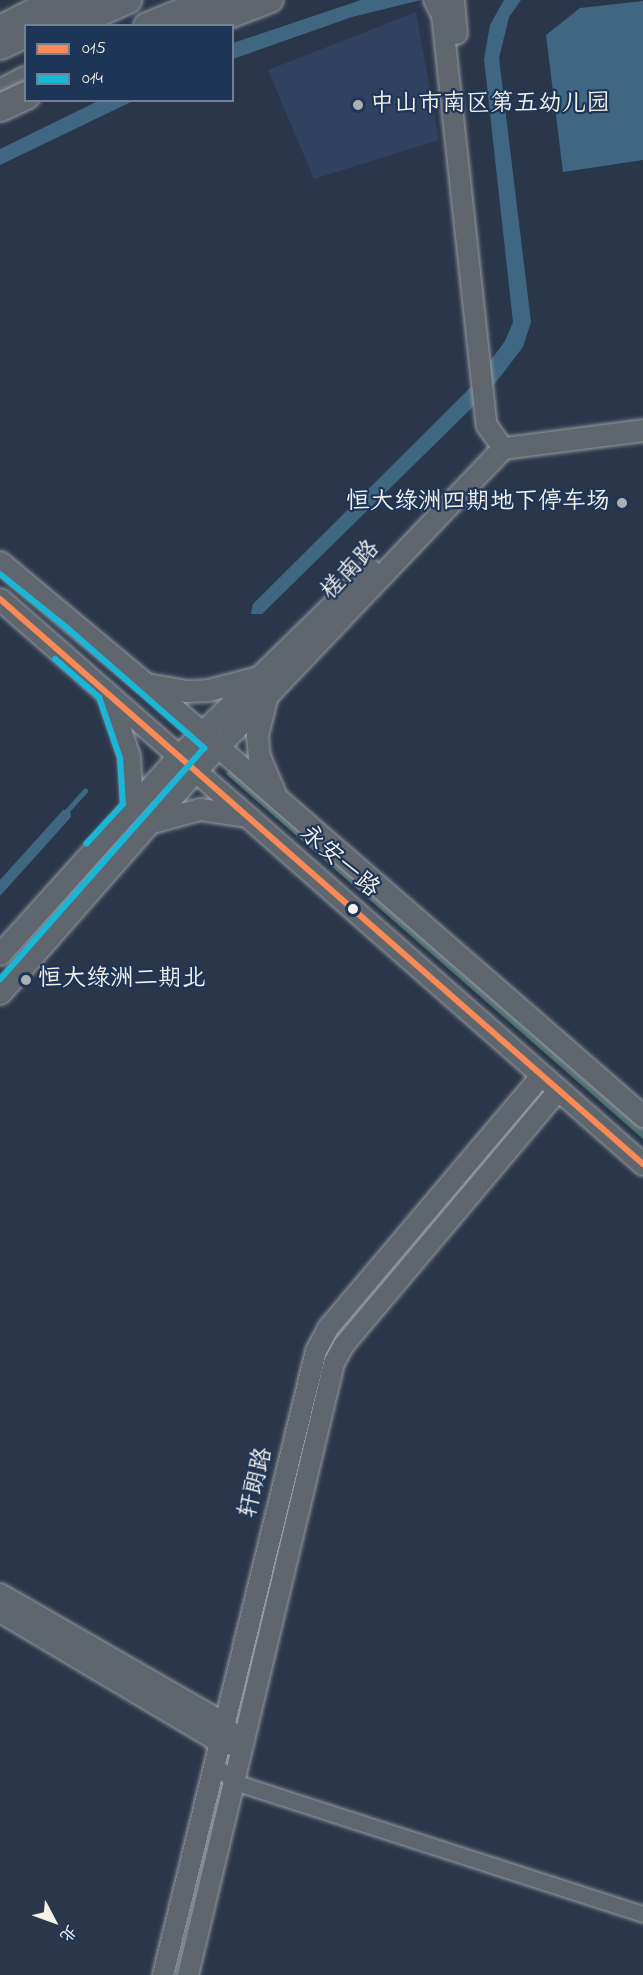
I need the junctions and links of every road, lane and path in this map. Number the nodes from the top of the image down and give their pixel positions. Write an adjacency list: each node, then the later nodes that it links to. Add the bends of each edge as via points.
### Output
1 (55, 0): 14 (main road)
2 (93, 0): 9 (highway)
3 (128, 0): 10 (highway)
4 (212, 0): 11 (highway)
5 (242, 0): 12 (highway)
6 (271, 0): 13 (main road)
7 (434, 0): 25 (street, via 442,15 487,426)
8 (454, 0): 25 (street)
9 (45, 24)
10 (74, 24)
11 (152, 24)
12 (185, 24)
13 (210, 24)
14 (0, 28)
15 (15, 44): 16 (highway)
16 (0, 59)
17 (24, 81): 19 (highway)
18 (24, 88): 22 (main road)
19 (0, 93)
20 (24, 96): 22 (highway, bridge)
21 (30, 102): 23 (main road)
22 (0, 110)
23 (0, 117)
24 (643, 430): 25 (main road)
25 (503, 448): 31 (main road, 槎南路)
26 (0, 549): 29 (main road)
27 (0, 562): 29 (main road, 永安一路)
28 (0, 599): 32 (main road, 永安一路)
29 (72, 620): 30 (main road, 永安一路)
30 (146, 684): 31 (main road, via 185,691); 33 (main road, 永安一路)
31 (263, 686): 33 (main road, 槎南路); 34 (main road, 槎南路); 37 (main road, via 257,735 262,766)
32 (106, 692): 35 (main road, 永安一路); 38 (main road, via 129,756)
33 (201, 732): 34 (main road, 永安一路); 35 (main road, 槎南路)
34 (217, 747): 36 (main road, 槎南路); 37 (main road, 永安一路)
35 (179, 755): 36 (main road, 永安一路); 38 (main road, 槎南路)
36 (196, 770): 39 (main road, 永安一路); 40 (main road, 槎南路)
37 (277, 798): 45 (main road, 永安一路)
38 (132, 807): 41 (main road, 槎南路)
39 (249, 816): 40 (main road, via 200,809); 43 (main road, 永安一路)
40 (149, 824): 42 (main road, 槎南路)
41 (0, 954)
42 (0, 993)
43 (542, 1075): 44 (main road, 永安一路); 49 (street, 轩朗路, via 329,1327 316,1351)
44 (559, 1090): 46 (main road, 永安一路); 50 (street, 轩朗路, via 344,1345 334,1363)
45 (643, 1116)
46 (643, 1164)
47 (0, 1594): 49 (street)
48 (0, 1612): 49 (street)
49 (222, 1732): 50 (street); 51 (street, 轩朗路)
50 (243, 1748): 52 (street, 轩朗路)
51 (214, 1763): 52 (street); 54 (street, 轩朗路)
52 (234, 1782): 53 (street); 55 (street, 轩朗路)
53 (643, 1914)
54 (163, 1975)
55 (188, 1975)

